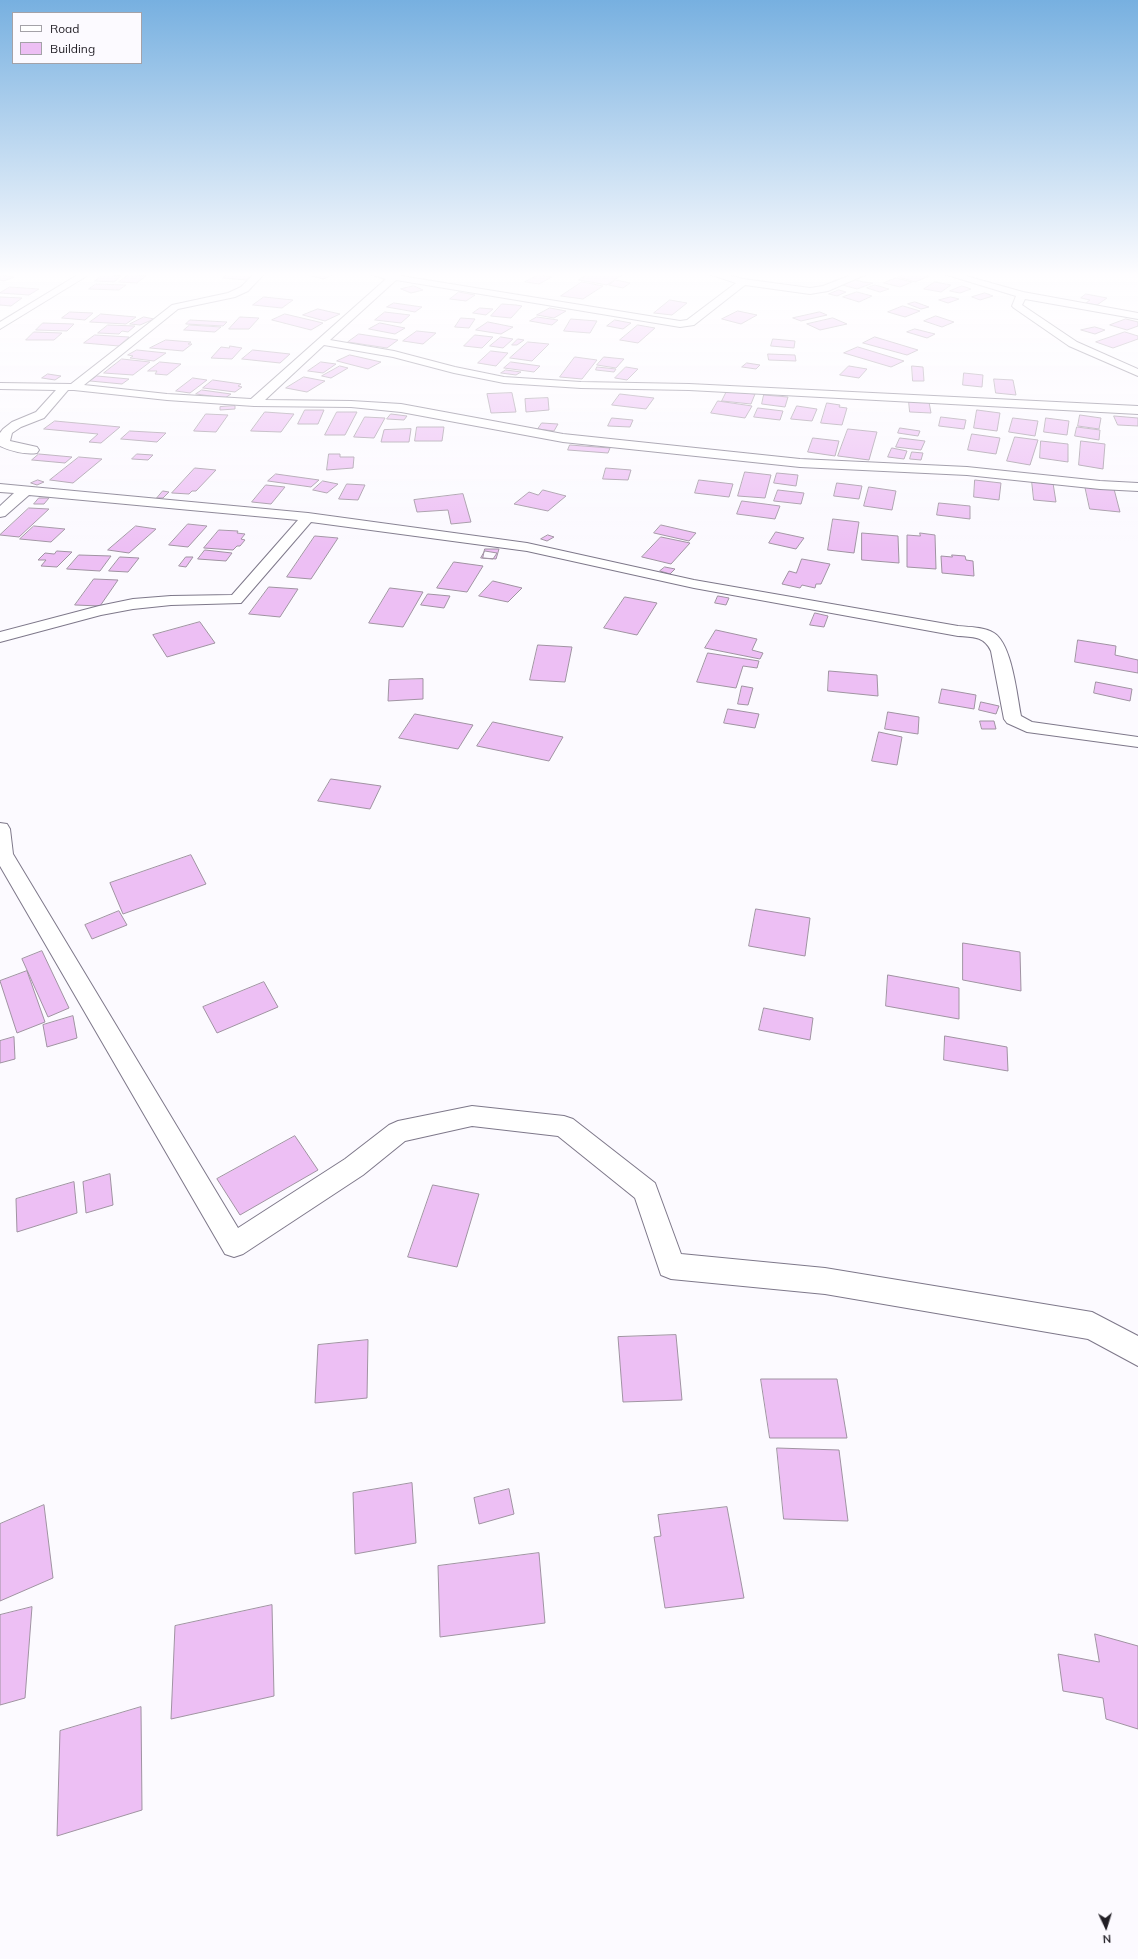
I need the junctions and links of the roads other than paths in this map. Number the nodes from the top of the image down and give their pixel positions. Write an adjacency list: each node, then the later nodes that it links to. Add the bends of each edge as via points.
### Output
1 (98, 365): 7 (street)
2 (296, 365): 8 (street)
3 (437, 365): 9 (street, via 504,380 581,385 689,387)
4 (1121, 365): 5 (street)
5 (1138, 373)
6 (0, 386): 7 (street)
7 (69, 387): 8 (street); 10 (street, via 40,416 7,430 4,435 4,443 12,447)
8 (254, 403): 11 (street, via 352,404 401,408 578,440 800,462 967,471)
9 (1138, 410)
10 (33, 450)
11 (1138, 487)
12 (0, 488): 13 (street)
13 (25, 491): 14 (street); 15 (street)
14 (0, 513)
15 (308, 517): 16 (street, via 236,600 175,599 132,604); 17 (street, via 527,546 694,584 950,630 986,634 996,642 999,651 1013,719 1027,727)
16 (0, 637)
17 (1138, 742)
18 (0, 829): 19 (street)
19 (2, 854): 20 (street, via 234,1245 354,1166 398,1132 472,1116 564,1126 646,1191 671,1266 825,1281 1092,1326)
20 (1138, 1352)

